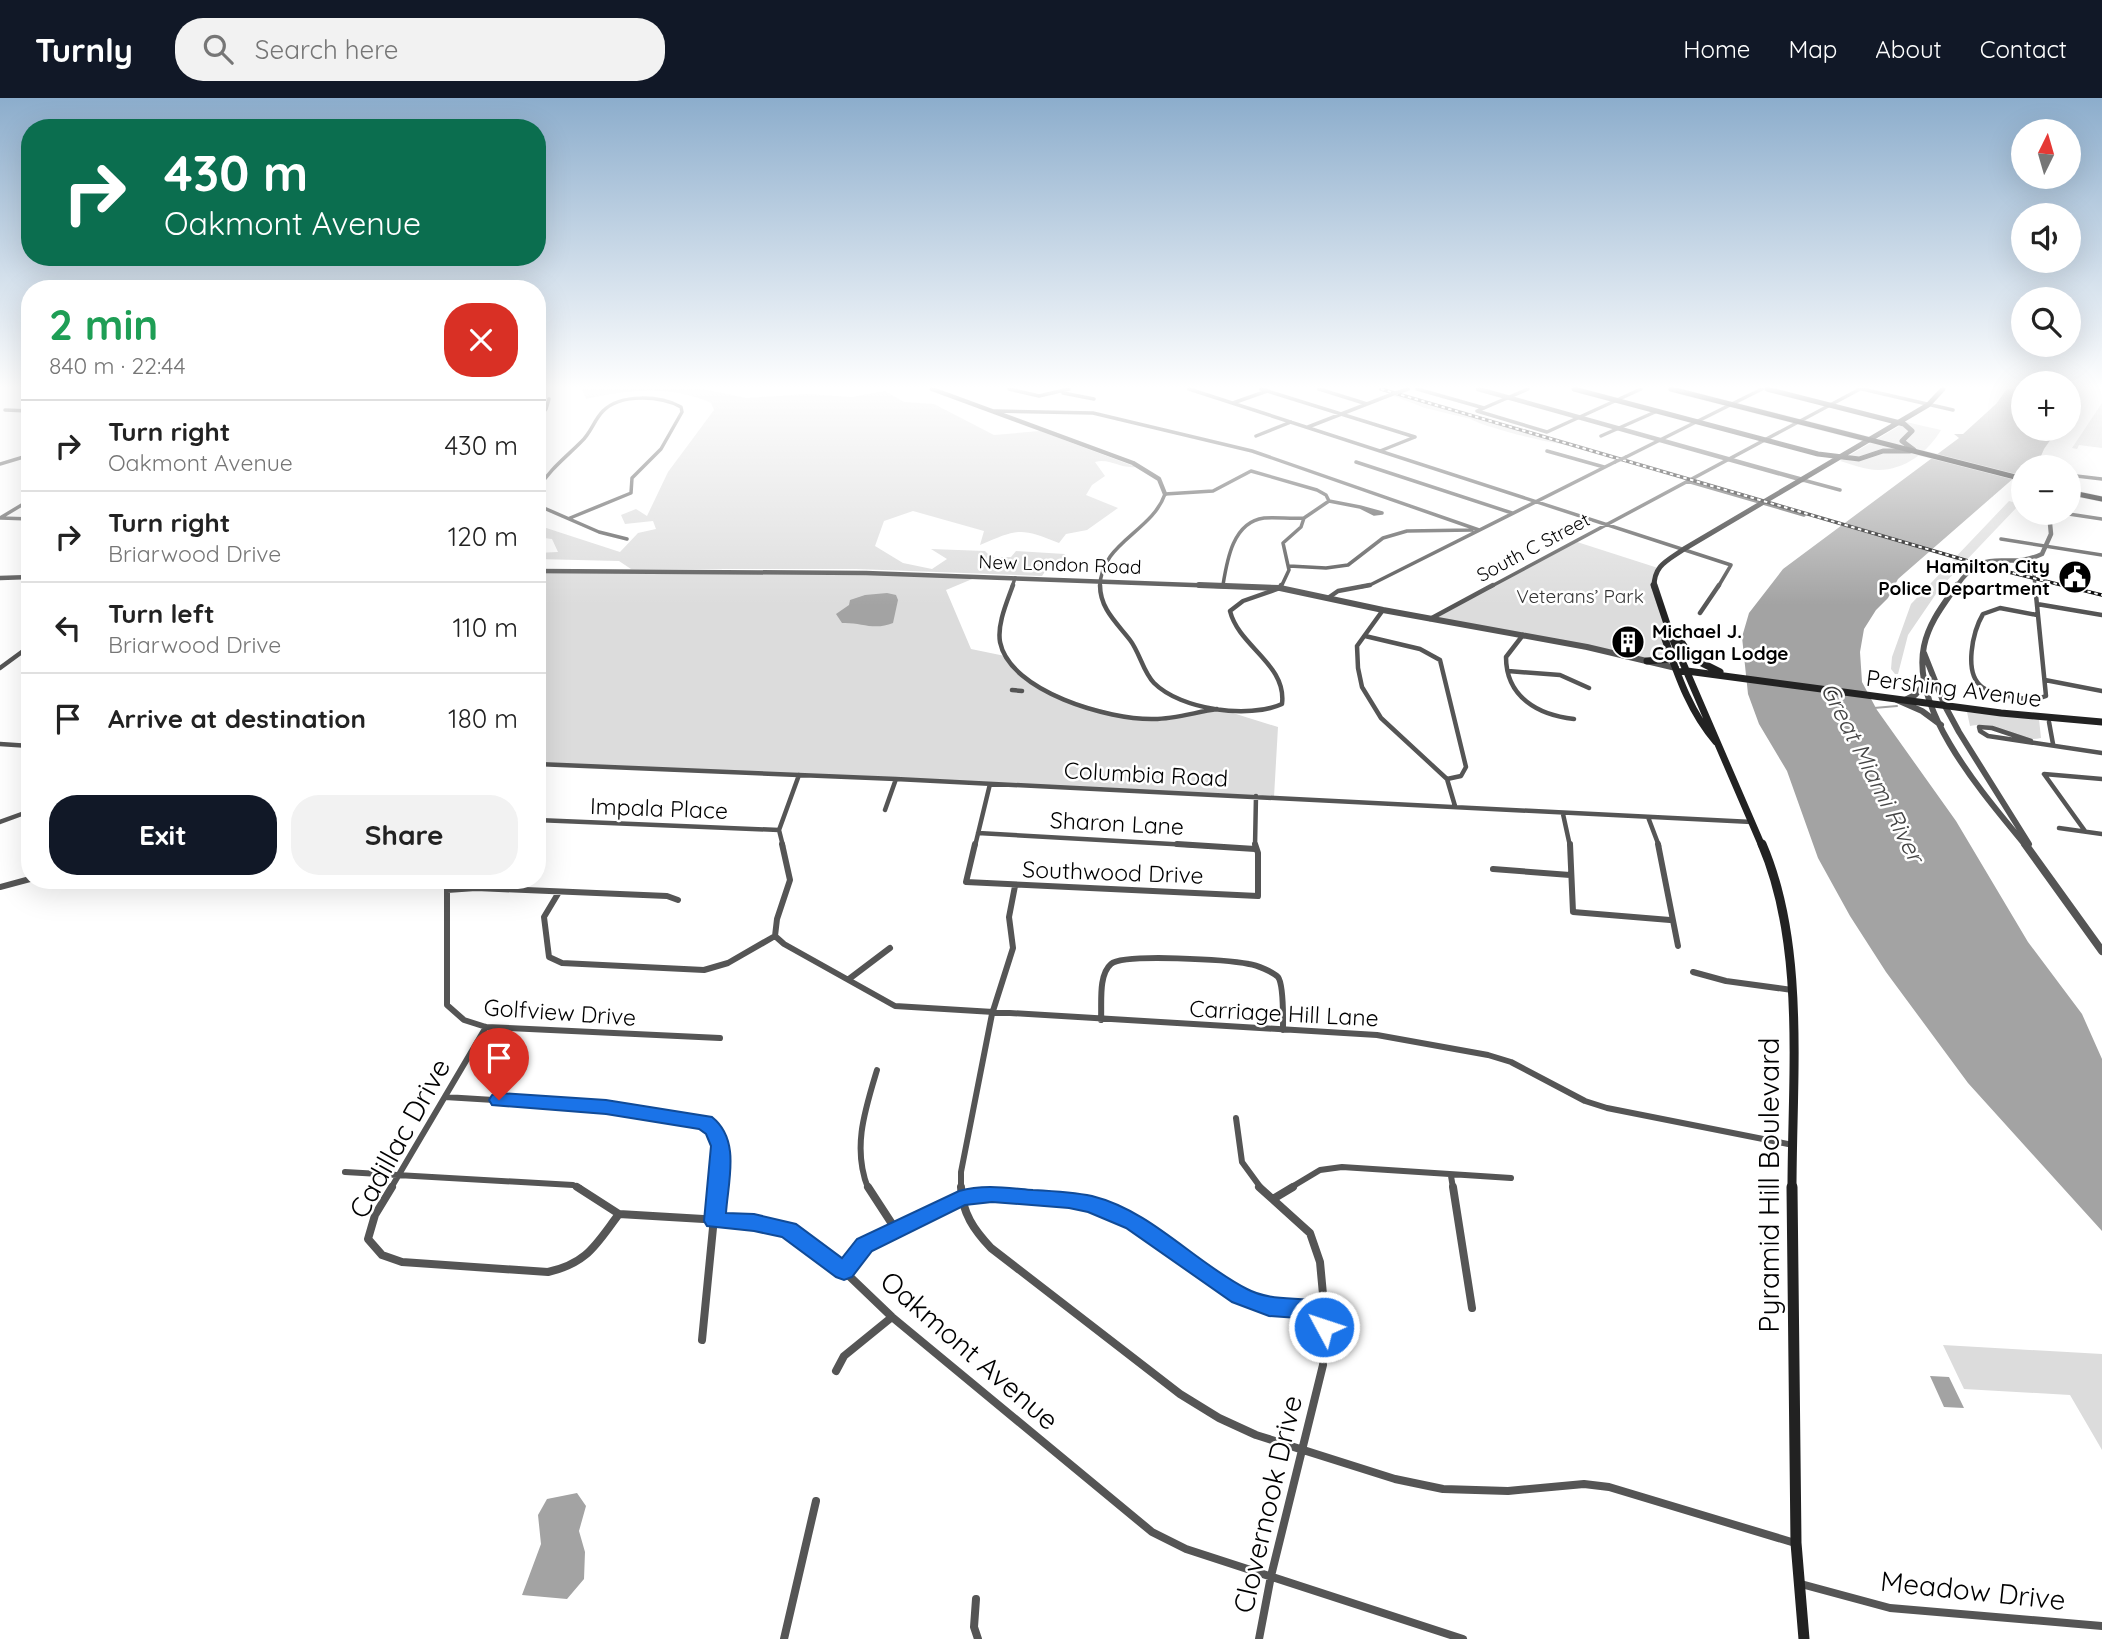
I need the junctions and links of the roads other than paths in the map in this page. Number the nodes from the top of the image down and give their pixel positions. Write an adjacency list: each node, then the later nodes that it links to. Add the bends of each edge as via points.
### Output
1 (559, 461): 14 (street)
2 (648, 461): 34 (street, via 632,478 631,494)
3 (1127, 461): 21 (street, via 1159,479)
4 (1280, 461): 42 (street)
5 (1411, 461): 25 (street)
6 (1582, 461): 13 (street)
7 (1617, 461): 13 (street, bridge)
8 (1724, 461): 17 (street, South C Street)
9 (1734, 461): 18 (street)
10 (1835, 461): 18 (main road)
11 (1954, 461): 15 (main road)
12 (1356, 462): 30 (street)
13 (1604, 467): 25 (street)
14 (546, 475)
15 (2011, 476)
16 (2081, 477): 19 (street)
17 (1690, 480): 26 (street); 39 (street, South C Street)
18 (1802, 480): 20 (street); 26 (main road)
19 (2102, 480)
20 (1840, 491)
21 (1165, 494): 24 (street, via 1211,492 1251,471 1317,490); 55 (street, via 1164,504 1152,520 1110,554)
22 (2081, 495): 23 (main road)
23 (2102, 499)
24 (1329, 501): 28 (street); 35 (street)
25 (1536, 501): 30 (street); 39 (street)
26 (1765, 502): 31 (street); 46 (main road)
27 (21, 505): 33 (street)
28 (1360, 507): 28 (street, via 1374,514 1382,513 1378,511)
29 (546, 509): 34 (street)
30 (1512, 513): 42 (street)
31 (1806, 514)
32 (2081, 516): 37 (street)
33 (0, 518): 36 (street)
34 (570, 518): 43 (street)
35 (1304, 518): 38 (street); 40 (street)
36 (21, 519)
37 (2102, 519)
38 (1293, 520): 40 (street); 56 (street, via 1252,522 1232,546)
39 (1608, 524): 46 (street); 64 (street, South C Street)
40 (1302, 525): 50 (street, via 1283,543)
41 (2052, 525): 45 (street)
42 (1479, 530): 50 (street, via 1400,534 1371,544 1347,565 1319,569); 58 (street, via 1370,585 1338,590)
43 (627, 539)
44 (2001, 539): 45 (street)
45 (2047, 545): 47 (street); 48 (street, via 2040,556)
46 (1684, 549): 49 (street); 65 (main road, via 1654,573 1654,589)
47 (2102, 555)
48 (2024, 560): 59 (street, via 2033,571); 70 (street, via 1993,561 1971,568 1928,628)
49 (1731, 565): 61 (street)
50 (1289, 566): 57 (street)
51 (546, 571): 54 (street, New London Road)
52 (21, 577): 53 (street)
53 (0, 578)
54 (1015, 578): 55 (street, New London Road); 92 (street, via 1000,641 1010,665 1025,680 1074,702 1140,719)
55 (1100, 581): 56 (street, New London Road); 88 (street, via 1105,612 1137,650 1150,679 1164,691)
56 (1223, 585): 57 (street, New London Road)
57 (1280, 588): 58 (street, New London Road); 91 (street, via 1243,601 1230,611 1234,627 1282,684 1282,704 1269,711)
58 (1328, 598): 60 (street, New London Road)
59 (2037, 604): 62 (street); 63 (street)
60 (1383, 610): 64 (street, New London Road); 68 (street)
61 (1700, 613)
62 (2037, 615): 79 (street); 86 (street, via 1985,611 1972,662 1976,681 1990,692 2036,700)
63 (2102, 615)
64 (1430, 619): 67 (street, New London Road)
65 (1666, 620): 66 (main road); 78 (main road, via 1687,652)
66 (1670, 633): 72 (main road, Pyramid Hill Boulevard, via 1665,639); 77 (main road, Pyramid Hill Boulevard)
67 (1523, 635): 69 (street, New London Road); 76 (street, via 1506,657)
68 (1365, 636): 106 (street, via 1357,653 1372,709); 106 (street, via 1420,649 1440,660 1466,767 1461,776)
69 (1576, 646): 73 (street, New London Road); 75 (street, New London Road)
70 (1924, 652): 80 (street); 90 (street)
71 (21, 653): 74 (street)
72 (1672, 659): 73 (main road); 75 (main road, Pyramid Hill Boulevard)
73 (1647, 661): 75 (street, New London Road)
74 (0, 668)
75 (1677, 670): 77 (main road, Pershing Avenue); 99 (main road, Pyramid Hill Boulevard, via 1695,715)
76 (1508, 671): 81 (street, via 1556,674); 93 (street, via 1512,687 1529,705 1552,716)
77 (1687, 671): 78 (main road, Pershing Avenue); 85 (main road, Pyramid Hill Boulevard)
78 (1708, 671): 85 (main road); 87 (main road, Pershing Avenue)
79 (2045, 680): 84 (street); 86 (street)
80 (1925, 684): 87 (street); 89 (street)
81 (1589, 688)
82 (1012, 690): 83 (street)
83 (1022, 691)
84 (2102, 691)
85 (1696, 692): 99 (main road, Pyramid Hill Boulevard)
86 (2046, 696)
87 (1905, 702): 89 (main road, Pershing Avenue); 96 (street)
88 (1200, 704): 91 (street); 92 (street)
89 (1932, 704): 90 (main road, Pershing Avenue); 96 (street)
90 (1945, 706): 95 (main road, Pershing Avenue); 125 (street)
91 (1220, 709): 92 (street)
92 (1197, 712)
93 (1574, 719)
94 (2049, 722): 100 (street)
95 (2102, 722)
96 (1944, 728): 125 (street, via 1982,791)
97 (2031, 741): 97 (street, via 1988,736 1979,727 1992,728); 100 (street)
98 (0, 744): 101 (street)
99 (1718, 744): 117 (main road, Pyramid Hill Boulevard)
100 (2053, 744): 102 (street)
101 (21, 745)
102 (2102, 753)
103 (546, 764): 104 (street, Columbia Road)
104 (799, 775): 105 (street, Columbia Road); 119 (street)
105 (896, 779): 108 (street, Columbia Road); 111 (street)
106 (1447, 779): 110 (street)
107 (2102, 779): 120 (street, via 2049,773 2044,777)
108 (990, 784): 109 (street, Columbia Road); 121 (street)
109 (1256, 796): 110 (street, Columbia Road); 123 (street)
110 (1455, 806): 113 (street, Columbia Road)
111 (886, 810)
112 (21, 814): 116 (street)
113 (1563, 814): 114 (street, Columbia Road); 126 (street, via 1571,851)
114 (1648, 817): 117 (street, Columbia Road); 135 (street, via 1659,838)
115 (546, 820): 119 (street, Impala Place)
116 (0, 822)
117 (1752, 822): 142 (main road, Pyramid Hill Boulevard, via 1782,903)
118 (2059, 828): 120 (street)
119 (779, 830): 136 (street, via 790,880)
120 (2085, 831): 122 (street)
121 (978, 834): 123 (street, Sharon Lane); 128 (street, Southwood Drive, via 966,881)
122 (2102, 834)
123 (1255, 849): 128 (street, Southwood Drive, via 1258,896)
124 (1493, 869): 126 (street)
125 (2044, 870): 139 (street)
126 (1570, 875): 135 (street, via 1573,912)
127 (21, 881): 129 (street)
128 (1015, 886): 143 (street, via 1009,917 1013,948)
129 (0, 887)
130 (462, 889): 132 (street)
131 (497, 889): 133 (street)
132 (447, 890): 145 (street, Golfview Drive, via 447,1005 455,1017)
133 (559, 892): 134 (street, via 667,895); 136 (street, via 544,917 548,957 562,963 704,970 728,963)
134 (678, 900)
135 (1670, 920): 137 (street)
136 (775, 936): 141 (street, Carriage Hill Lane)
137 (1678, 946)
138 (890, 948): 141 (street)
139 (2102, 951)
140 (1693, 972): 142 (street)
141 (849, 979): 143 (street, Carriage Hill Lane, via 895,1006)
142 (1792, 990): 151 (main road, Pyramid Hill Boulevard)
143 (992, 1014): 144 (street, Carriage Hill Lane); 156 (street)
144 (1101, 1020): 146 (street, Carriage Hill Lane); 146 (street, via 1108,966 1122,958 1174,959 1251,964 1277,975)
145 (486, 1027): 147 (street, Golfview Drive); 149 (street, Cadillac Drive)
146 (1283, 1030): 151 (street, Carriage Hill Lane, via 1377,1035 1488,1055 1607,1108)
147 (720, 1038)
148 (877, 1070): 160 (street, via 863,1118 859,1156 867,1187)
149 (445, 1097): 153 (street, Cadillac Drive); 159 (street, via 606,1107 705,1122 721,1146)
150 (1236, 1118): 157 (street, Clovernook Drive, via 1241,1162)
151 (1793, 1144): 169 (main road, Pyramid Hill Boulevard)
152 (345, 1172): 153 (street)
153 (398, 1176): 158 (street, via 573,1185); 158 (street, Cadillac Drive, via 375,1215 368,1239 384,1257 402,1262 548,1272 567,1269 592,1254)
154 (1451, 1176): 155 (street); 157 (street, via 1342,1167 1320,1170); 162 (street)
155 (1511, 1178)
156 (959, 1199): 160 (street); 163 (street, via 992,1194 1092,1204 1133,1222 1239,1296 1269,1306); 167 (street, via 975,1232 991,1248 1180,1394 1219,1418)
157 (1273, 1199): 163 (street, Clovernook Drive, via 1308,1230 1316,1246)
158 (619, 1214): 159 (street, Oakmont Avenue)
159 (714, 1221): 161 (street, Oakmont Avenue, via 788,1230); 165 (street)
160 (896, 1230): 161 (street, via 864,1245)
161 (844, 1271): 164 (street, Oakmont Avenue)
162 (1472, 1308)
163 (1323, 1311): 167 (street, Clovernook Drive, via 1323,1365)
164 (892, 1317): 166 (street, via 844,1356); 170 (street, Oakmont Avenue, via 1153,1532 1186,1549)
165 (702, 1340)
166 (836, 1371)
167 (1302, 1451): 169 (street, via 1443,1489 1609,1487); 170 (street, Clovernook Drive)
168 (816, 1501): 174 (street)
169 (1796, 1544): 171 (main road, Pyramid Hill Boulevard)
170 (1271, 1576): 176 (street, Clovernook Drive); 177 (street, Oakmont Avenue)
171 (1799, 1584): 173 (street, Meadow Drive, via 1890,1608); 178 (main road, Pyramid Hill Boulevard)
172 (976, 1599): 175 (street)
173 (2102, 1626)
174 (785, 1639)
175 (978, 1639)
176 (1259, 1639)
177 (1463, 1639)
178 (1804, 1639)

